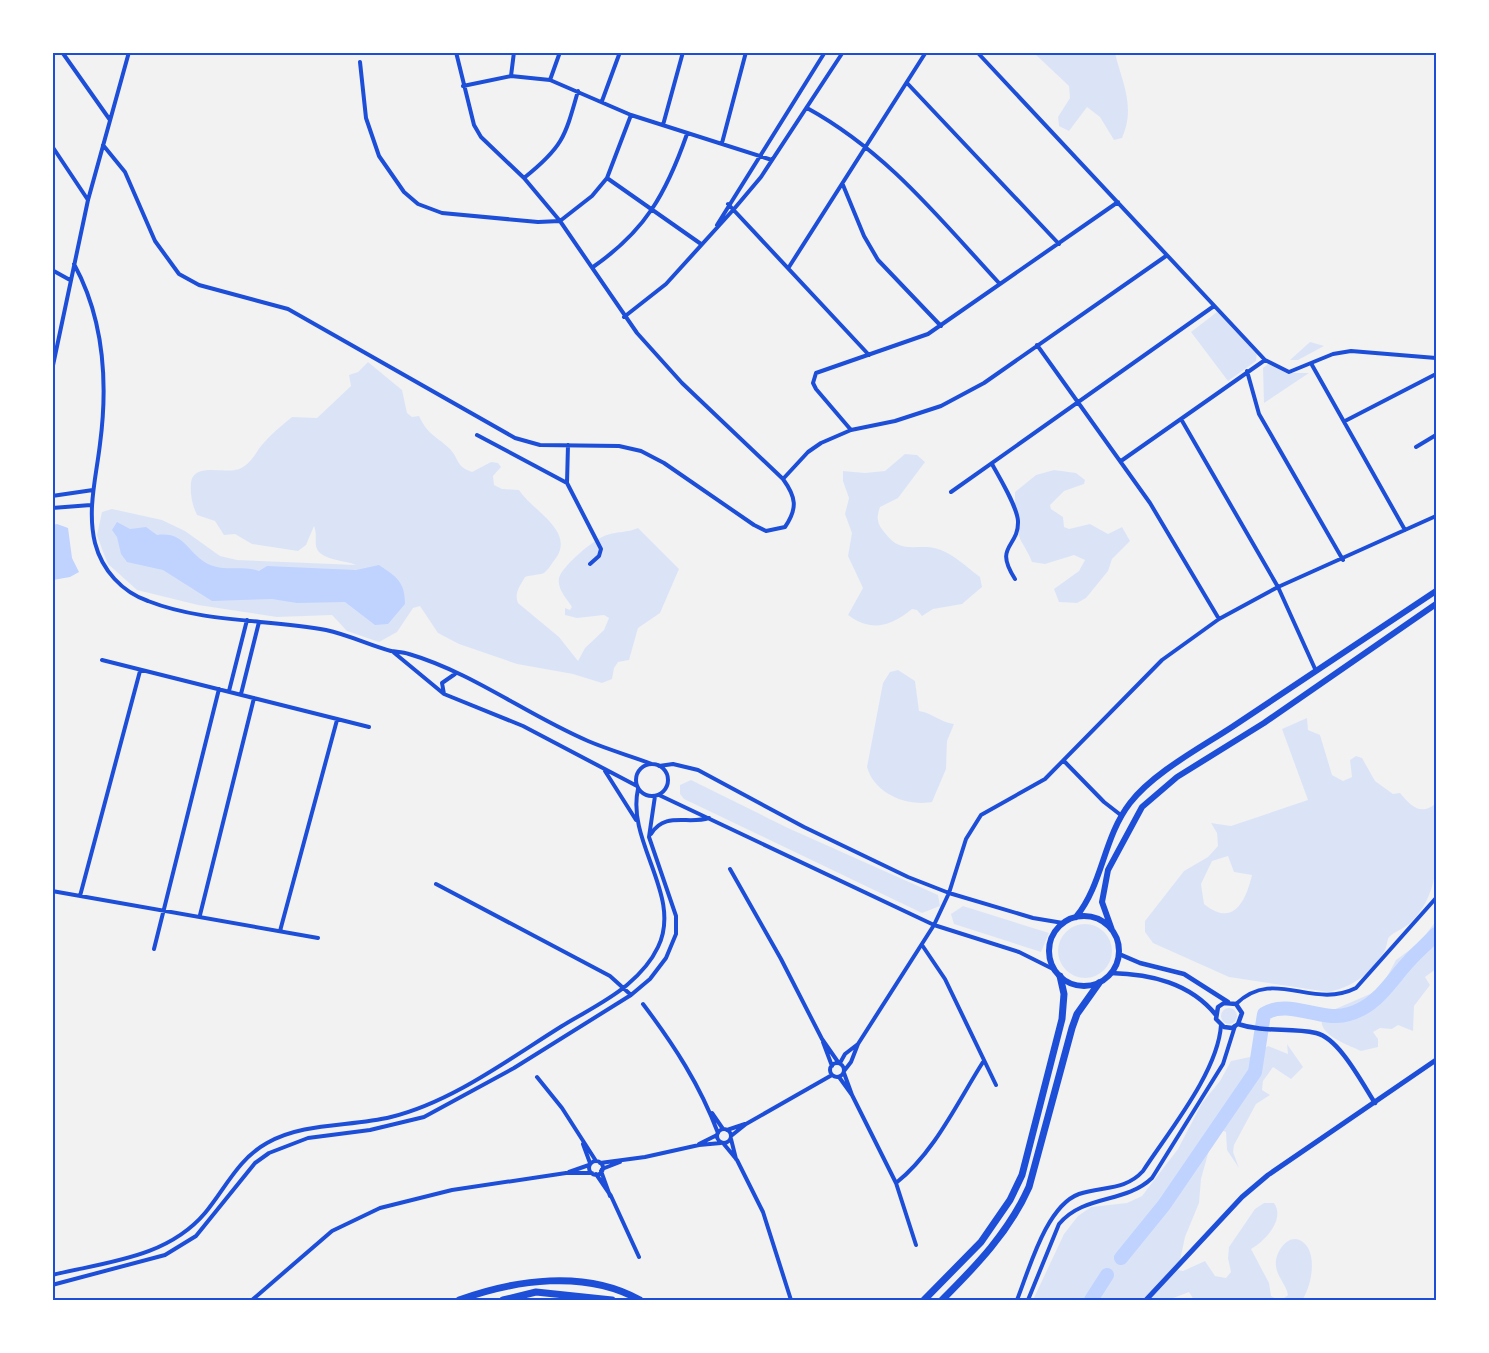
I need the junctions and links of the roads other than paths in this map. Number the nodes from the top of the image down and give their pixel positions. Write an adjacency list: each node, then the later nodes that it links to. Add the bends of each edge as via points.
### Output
1 (62, 52): 23 (street)
2 (129, 52): 23 (street)
3 (456, 52): 18 (street)
4 (514, 52): 15 (street)
5 (560, 52): 16 (street)
6 (620, 52): 20 (street)
7 (683, 52): 24 (street)
8 (746, 52): 26 (street)
9 (825, 52): 30 (street)
10 (836, 52): 13 (street)
11 (927, 52): 17 (street)
12 (977, 52): 36 (street)
13 (842, 53): 21 (street)
14 (360, 62): 40 (street, via 372,142 394,179 418,204 460,216)
15 (511, 76): 16 (street); 18 (street)
16 (550, 80): 19 (street)
17 (906, 83): 29 (street); 43 (street)
18 (463, 86): 32 (street, via 481,137)
19 (578, 91): 20 (street); 32 (street, via 562,142)
20 (602, 101): 22 (street)
21 (807, 108): 29 (street); 31 (street)
22 (631, 116): 24 (street); 33 (street)
23 (110, 120): 27 (street)
24 (663, 125): 25 (street)
25 (687, 134): 26 (street); 39 (street)
26 (722, 144): 30 (street)
27 (103, 145): 35 (street); 68 (street, via 125,172 155,241 179,274 199,285 288,309 515,438 540,445)
28 (52, 146): 35 (street)
29 (867, 147): 34 (street); 50 (street)
30 (758, 154): 31 (street); 37 (street)
31 (772, 160): 38 (street)
32 (524, 178): 40 (street)
33 (607, 178): 39 (street); 40 (street, via 592,196)
34 (843, 185): 47 (street); 53 (street, via 878,260)
35 (88, 200): 45 (street)
36 (1118, 202): 43 (street); 44 (street)
37 (728, 204): 38 (street); 41 (street)
38 (734, 209): 41 (street); 47 (street)
39 (654, 210): 42 (street); 46 (street, via 629,240)
40 (560, 221): 46 (street)
41 (716, 227): 42 (street)
42 (701, 244): 52 (street, via 666,284)
43 (1059, 244): 50 (street)
44 (1166, 256): 51 (street); 54 (street)
45 (74, 264): 49 (street); 74 (street, via 94,308 100,344 103,398)
46 (593, 267): 52 (street)
47 (789, 267): 55 (street)
48 (52, 270): 49 (street)
49 (70, 280): 59 (street)
50 (999, 283): 53 (street)
51 (1214, 306): 57 (street); 62 (street)
52 (624, 317): 72 (street, via 682,383)
53 (941, 326): 55 (street, via 914,340)
54 (1036, 345): 62 (street); 65 (street, via 984,383 941,406)
55 (868, 355): 65 (street, via 813,377 816,389)
56 (1437, 358): 58 (street, via 1351,351 1333,354)
57 (1264, 360): 58 (street, via 1289,372); 60 (street)
58 (1312, 365): 64 (street)
59 (53, 367)
60 (1247, 371): 63 (street); 81 (street, via 1259,414)
61 (1437, 374): 64 (street)
62 (1080, 402): 70 (street); 71 (street)
63 (1181, 419): 70 (street); 84 (street)
64 (1345, 421): 80 (street)
65 (851, 430): 72 (street, via 807,452)
66 (477, 435): 73 (street)
67 (1437, 435): 69 (street)
68 (567, 445): 72 (street, via 619,446 641,451 766,531 785,526 796,505 795,496); 73 (street)
69 (1416, 447)
70 (1121, 461): 87 (street, via 1150,502)
71 (992, 464): 75 (street); 83 (street, via 1017,517 1005,555)
72 (783, 479)
73 (567, 483): 82 (street, via 601,549)
74 (93, 490): 76 (street); 77 (street)
75 (951, 492)
76 (52, 496)
77 (91, 505): 78 (street); 88 (street, via 95,544 104,566 127,591 166,607)
78 (52, 508)
79 (1437, 516): 80 (street)
80 (1405, 530): 81 (street)
81 (1343, 560): 84 (street)
82 (590, 564)
83 (1015, 579)
84 (1278, 587): 87 (street); 93 (street)
85 (1437, 591): 93 (main road)
86 (1437, 604): 123 (main road, via 1264,723 1177,777 1148,801 1108,870 1102,902)
87 (1219, 619): 102 (street, via 1162,660)
88 (247, 620): 89 (street); 96 (street)
89 (260, 622): 90 (street, via 327,630); 97 (street)
90 (391, 651): 94 (street, via 406,653); 98 (street)
91 (102, 660): 92 (street)
92 (140, 671): 95 (street); 116 (street)
93 (1316, 671): 108 (main road, via 1159,778 1137,795)
94 (455, 674): 98 (street, via 442,683); 103 (street, via 587,741)
95 (219, 689): 96 (street); 118 (street)
96 (230, 691): 97 (street)
97 (241, 694): 99 (street)
98 (444, 694): 105 (street, via 523,726)
99 (254, 698): 100 (street); 119 (street)
100 (337, 720): 101 (street); 124 (street)
101 (369, 727)
102 (1064, 761): 108 (street); 115 (street, via 1029,790 981,815 966,839)
103 (652, 764): 104 (street); 106 (street, via 636,776)
104 (659, 766): 107 (street, via 668,782 665,791); 115 (street, via 674,764 698,770 804,827)
105 (604, 770): 106 (street); 110 (street)
106 (638, 788): 107 (street, via 648,796); 110 (street)
107 (657, 796): 109 (street); 111 (street)
108 (1122, 816): 120 (main road, via 1108,843 1091,898)
109 (709, 818): 111 (street, via 664,821); 122 (street)
110 (637, 822): 132 (street, via 666,920 652,959)
111 (649, 837): 133 (street, via 676,916 676,934 666,958 650,980)
112 (730, 869): 140 (street)
113 (436, 884): 132 (street)
114 (52, 891): 116 (street)
115 (949, 893): 121 (street); 122 (street)
116 (80, 896): 118 (street)
117 (1437, 898): 136 (street, via 1356,988 1341,995 1324,996 1263,988)
118 (162, 910): 119 (street); 127 (street)
119 (200, 915): 124 (street)
120 (1076, 917): 121 (main road); 123 (main road, via 1100,920)
121 (1064, 923): 129 (main road, via 1049,948)
122 (934, 925): 126 (street); 129 (street, via 1019,952)
123 (1112, 930): 128 (main road)
124 (280, 931): 125 (street)
125 (318, 938)
126 (922, 945): 141 (street); 144 (street, via 945,979)
127 (154, 949)
128 (1119, 954): 130 (main road); 134 (street, via 1184,974)
129 (1058, 973): 131 (main road, via 1083,986); 184 (highway, via 1064,994 1062,1018 1022,1175 981,1242)
130 (1111, 973): 131 (main road); 137 (street, via 1173,983 1188,990)
131 (1099, 983): 185 (highway, via 1072,1028 1029,1187 1020,1207 992,1248)
132 (625, 987): 133 (street); 142 (street)
133 (631, 994): 147 (street)
134 (1228, 1002): 136 (street); 137 (street, via 1218,1008)
135 (643, 1004): 155 (street, via 679,1052)
136 (1236, 1004): 139 (street, via 1242,1013)
137 (1216, 1015): 138 (street)
138 (1221, 1025): 139 (street); 186 (street, via 1220,1044 1208,1070 1143,1172 1131,1183 1079,1194 1059,1209 1038,1247)
139 (1237, 1025): 154 (street, via 1326,1036); 187 (street, via 1223,1064 1152,1178 1136,1191 1087,1203 1067,1214 1059,1224)
140 (822, 1039): 145 (street); 146 (street)
141 (858, 1044): 145 (street); 148 (street)
142 (508, 1060): 147 (street); 171 (street, via 419,1108 390,1118 309,1129 267,1143 237,1167)
143 (1437, 1060): 154 (main road)
144 (984, 1061): 152 (street); 170 (street, via 930,1147)
145 (839, 1063): 146 (street); 148 (street)
146 (832, 1066): 149 (street)
147 (514, 1068): 173 (street, via 424,1117 308,1138 285,1146 255,1163)
148 (844, 1072): 151 (street); 153 (street)
149 (832, 1075): 151 (street); 156 (street)
150 (537, 1077): 160 (street, via 562,1108)
151 (838, 1077): 153 (street)
152 (996, 1085)
153 (852, 1095): 170 (street)
154 (1375, 1103): 188 (main road, via 1242,1197)
155 (712, 1113): 157 (street); 158 (street)
156 (746, 1124): 157 (street); 159 (street)
157 (725, 1130): 158 (street); 159 (street)
158 (718, 1134): 161 (street); 162 (street)
159 (731, 1137): 161 (street); 163 (street)
160 (582, 1143): 164 (street); 166 (street)
161 (722, 1143): 162 (street); 163 (street)
162 (699, 1145): 165 (street)
163 (736, 1160): 183 (street, via 763,1212)
164 (598, 1162): 165 (street); 166 (street); 167 (street)
165 (620, 1162): 167 (street)
166 (590, 1164): 168 (street); 169 (street)
167 (602, 1170): 169 (street); 172 (street)
168 (566, 1173): 169 (street); 178 (street, via 452,1190 380,1208 332,1231)
169 (594, 1174): 172 (street)
170 (896, 1183): 174 (street)
171 (217, 1196): 173 (street); 176 (street, via 193,1226 168,1244)
172 (610, 1196): 175 (street)
173 (225, 1204): 177 (street, via 196,1236 165,1255)
174 (916, 1245)
175 (639, 1257)
176 (52, 1276): 177 (street)
177 (53, 1284)
178 (252, 1300)
179 (459, 1300): 182 (highway, via 524,1283 564,1281 598,1284)
180 (503, 1300): 181 (highway, via 536,1292)
181 (612, 1300)
182 (640, 1300)
183 (791, 1300)
184 (924, 1300)
185 (942, 1300)
186 (1017, 1300)
187 (1028, 1300)
188 (1146, 1300)

